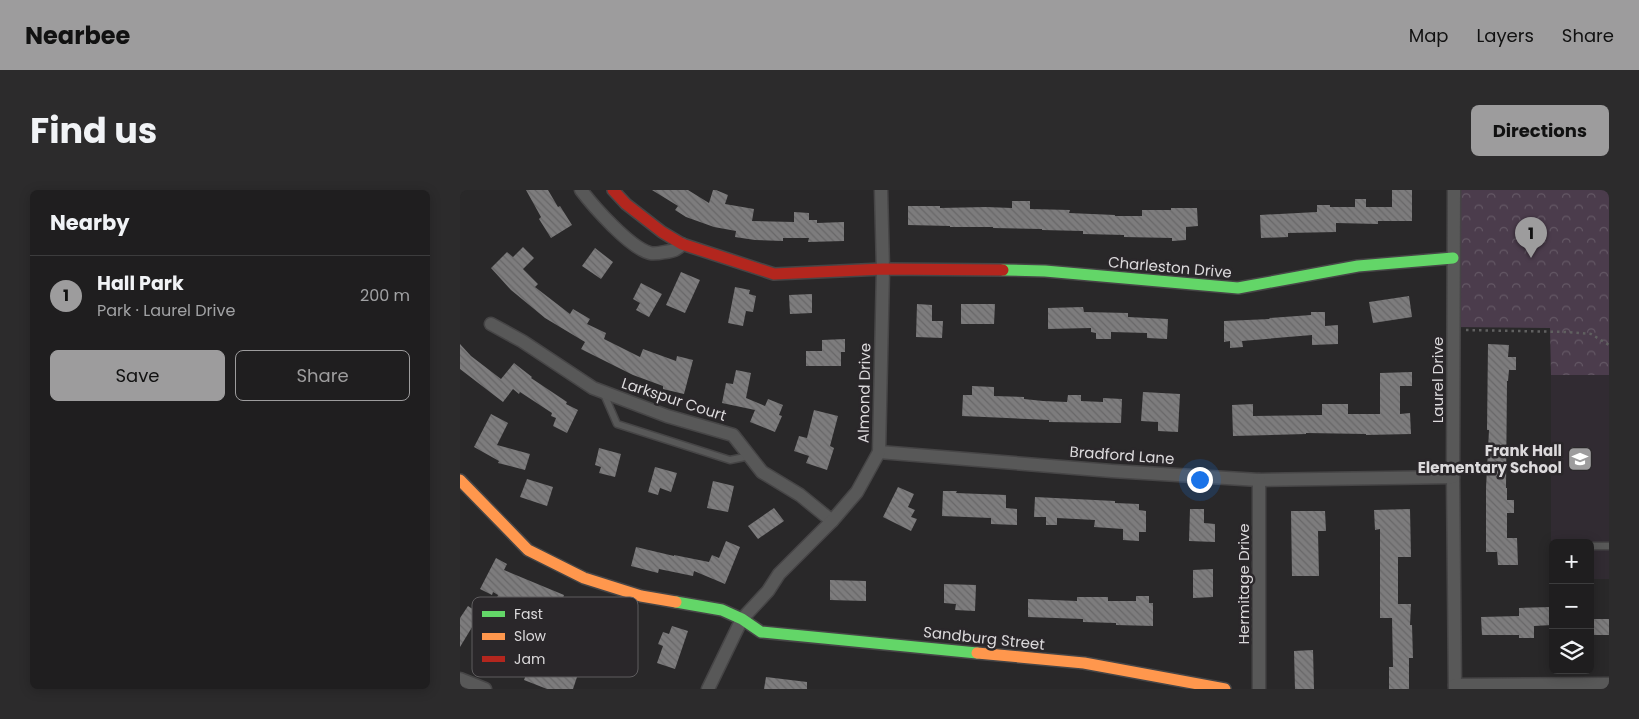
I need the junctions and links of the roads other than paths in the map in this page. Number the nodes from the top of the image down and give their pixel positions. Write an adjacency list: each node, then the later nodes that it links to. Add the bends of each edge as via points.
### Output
1 (581, 190): 5 (street, via 623,235 644,250 662,253 677,250)
2 (613, 190): 5 (street, Charleston Drive, via 626,204)
3 (881, 190): 7 (street, Almond Drive)
4 (1454, 190): 6 (street, Laurel Drive)
5 (682, 244): 7 (street, Charleston Drive, via 774,274)
6 (1453, 258): 7 (street, Charleston Drive, via 1358,266 1238,288 1045,272); 12 (street, Laurel Drive)
7 (883, 269): 10 (street, Almond Drive)
8 (491, 324): 9 (street, Larkspur Court)
9 (604, 392): 11 (street, Larkspur Court, via 667,416 733,435); 11 (lane, via 617,424 730,460)
10 (879, 452): 14 (street, Bradford Lane); 15 (street, Almond Drive, via 857,492)
11 (750, 456): 15 (street, Larkspur Court, via 762,472 800,495)
12 (1453, 477): 14 (street, Bradford Lane); 21 (street, Laurel Drive)
13 (460, 480): 18 (street, Sandburg Street, via 528,550 584,578 641,596 722,610)
14 (1259, 480): 25 (street, Hermitage Drive)
15 (832, 521): 18 (street, Almond Drive, via 779,574)
16 (1594, 546): 17 (lane)
17 (1609, 546)
18 (742, 619): 23 (street, Almond Drive); 24 (street, Sandburg Street, via 761,632 1084,663)
19 (460, 679): 22 (street)
20 (1609, 684): 21 (street)
21 (1455, 687)
22 (485, 689)
23 (708, 689)
24 (1225, 689)
25 (1259, 689)

